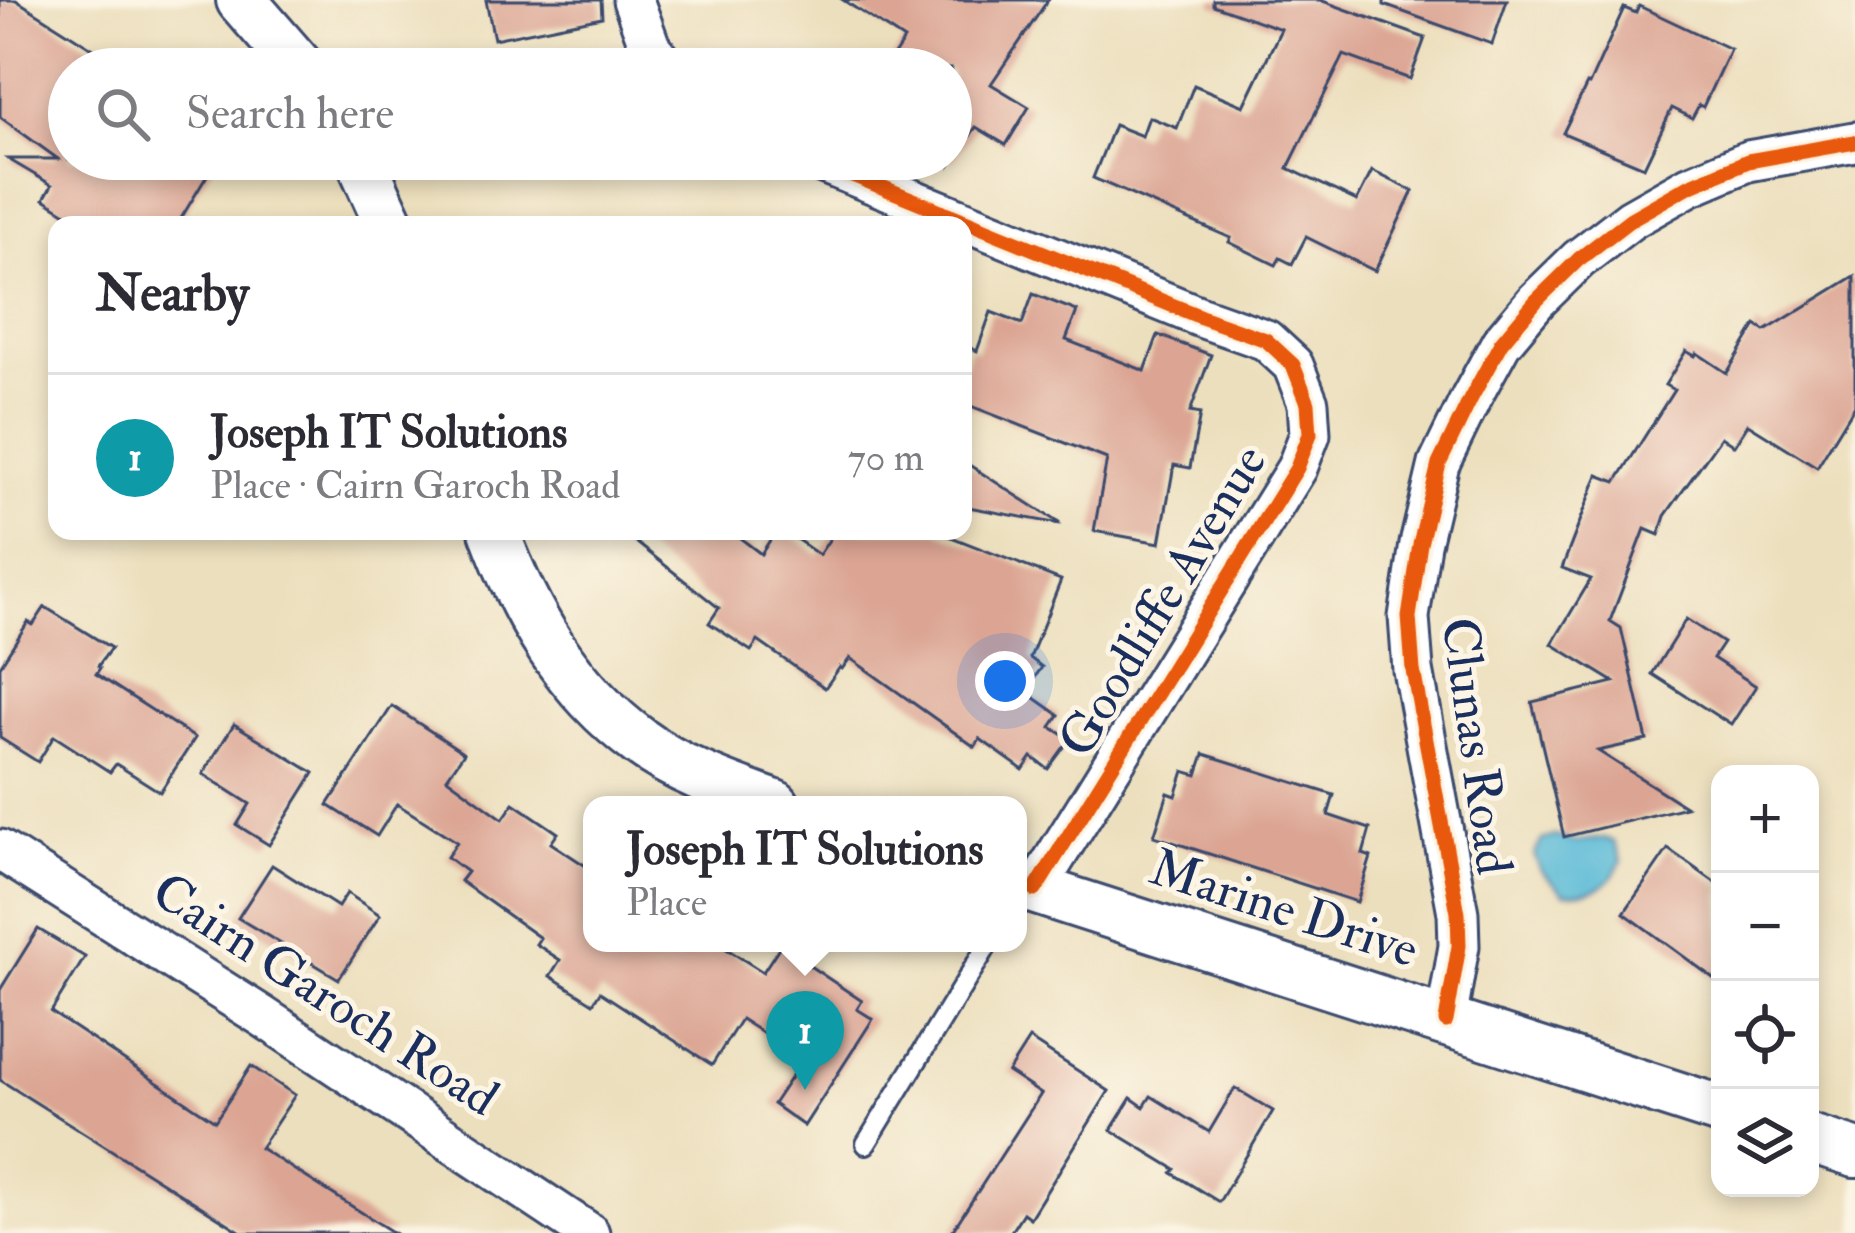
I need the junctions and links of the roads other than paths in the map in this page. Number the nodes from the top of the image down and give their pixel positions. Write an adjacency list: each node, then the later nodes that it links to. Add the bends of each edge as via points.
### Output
1 (241, 0): 3 (street)
2 (633, 0): 4 (street)
3 (283, 48)
4 (652, 48)
5 (1855, 142): 17 (street, Clunas Road, via 1729,169 1631,219 1579,259 1501,343 1439,464 1409,617 1458,913)
6 (370, 180): 8 (street)
7 (865, 180): 9 (street, Goodliffe Avenue)
8 (386, 216)
9 (953, 216)
10 (972, 224): 14 (street, Goodliffe Avenue, via 1266,340 1293,365 1308,403 1310,434 1297,468)
11 (497, 540): 12 (street, via 542,637 582,691 642,744)
12 (751, 796)
13 (0, 850): 22 (street, Cairn Garoch Road)
14 (1027, 884)
15 (1027, 890): 17 (street, Marine Drive)
16 (983, 952): 20 (lane)
17 (1446, 1022): 18 (street, Marine Drive)
18 (1711, 1107)
19 (1819, 1142): 21 (street)
20 (866, 1144)
21 (1855, 1153)
22 (589, 1233)

